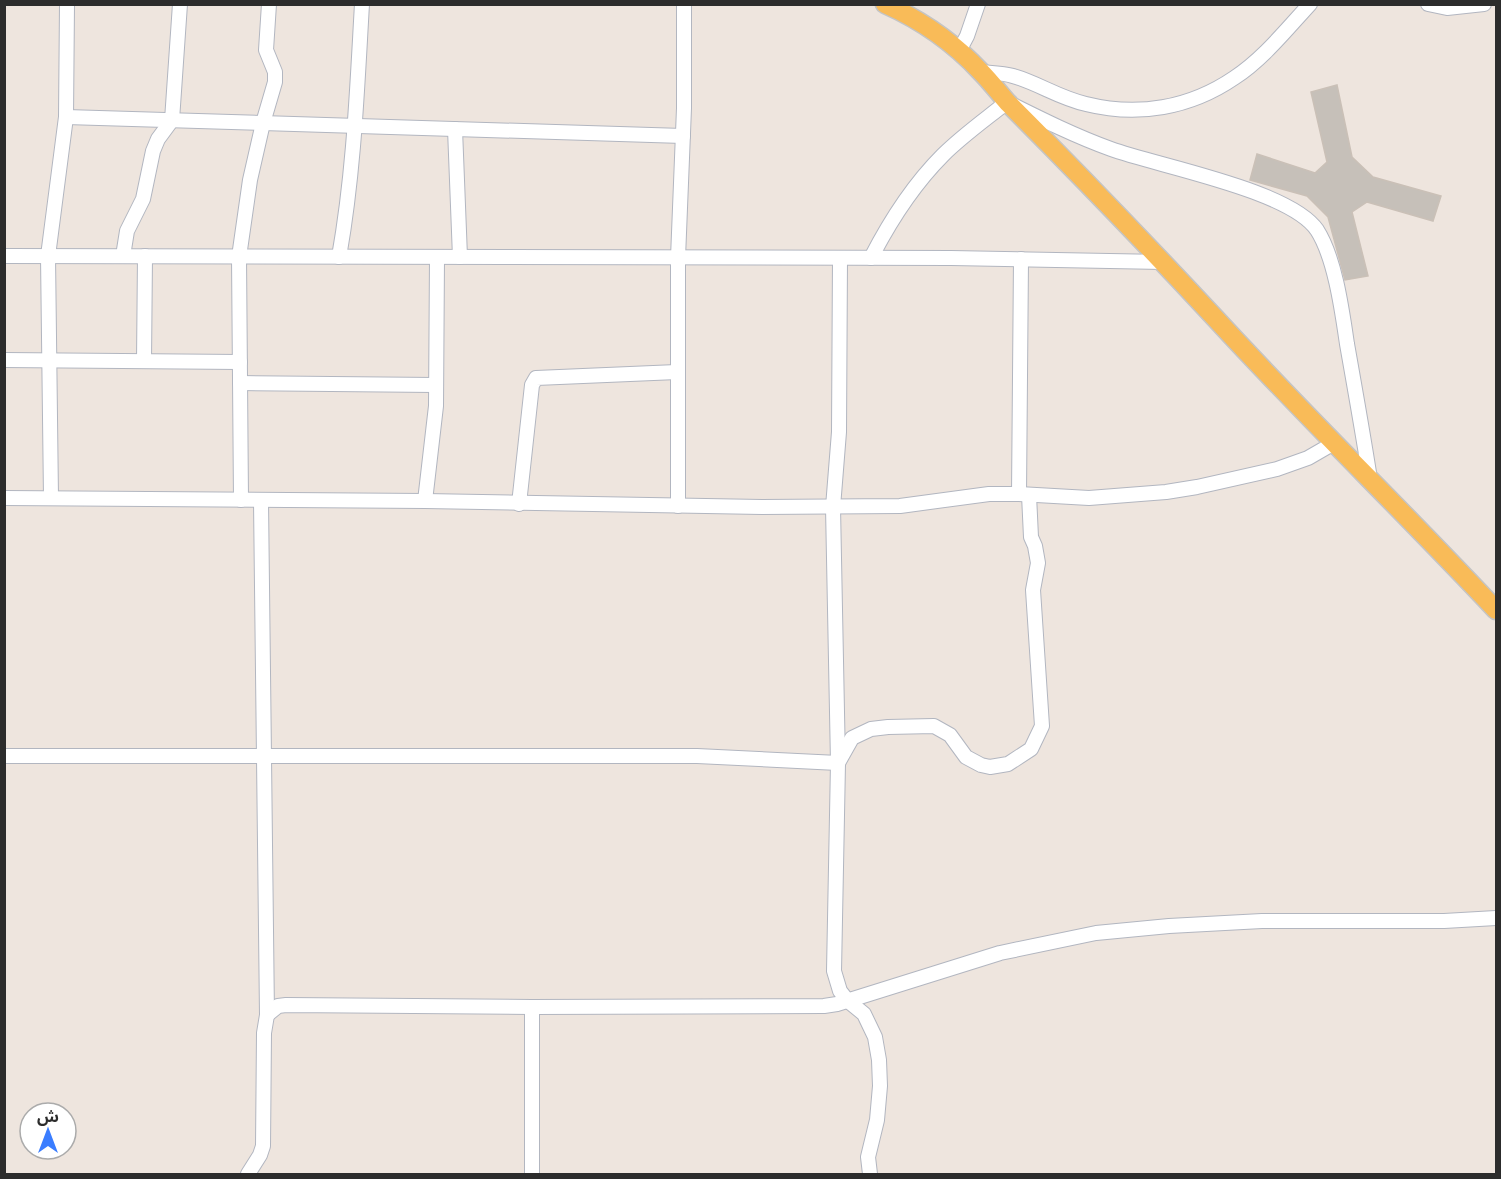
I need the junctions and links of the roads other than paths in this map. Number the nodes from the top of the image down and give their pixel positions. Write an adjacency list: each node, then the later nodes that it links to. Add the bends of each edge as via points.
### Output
1 (67, 4): 14 (street)
2 (180, 4): 15 (street)
3 (269, 4): 16 (street, via 266,50 275,82)
4 (362, 4): 17 (street)
5 (684, 4): 19 (street)
6 (885, 4): 11 (main road)
7 (978, 4): 11 (street)
8 (1310, 4): 12 (street, via 1263,55 1235,78 1177,105 1150,110 1116,109 1055,95 1015,77)
9 (1428, 4): 10 (street, via 1448,8)
10 (1484, 4)
11 (959, 51): 12 (main road)
12 (981, 72): 13 (main road)
13 (1007, 102): 30 (street, via 944,154 924,176); 32 (main road); 41 (street, via 1113,150 1240,187 1284,205 1316,228 1326,249 1341,307)
14 (66, 117): 15 (street); 21 (street)
15 (172, 120): 16 (street); 22 (street, via 153,151 143,198 128,231)
16 (263, 123): 17 (street); 24 (street)
17 (355, 126): 18 (street); 25 (street)
18 (455, 129): 19 (street); 26 (street)
19 (683, 136): 28 (street)
20 (4, 256): 21 (street)
21 (48, 256): 22 (street); 34 (street)
22 (123, 256): 23 (street)
23 (145, 256): 24 (street); 35 (street)
24 (239, 257): 25 (street); 36 (street)
25 (339, 257): 27 (street)
26 (460, 257): 27 (street); 28 (street)
27 (437, 258): 39 (street)
28 (678, 258): 29 (street); 37 (street)
29 (840, 258): 30 (street); 50 (street, via 839,432)
30 (871, 258): 31 (street)
31 (1021, 259): 32 (street); 42 (street)
32 (1163, 262): 40 (main road)
33 (4, 360): 34 (street)
34 (49, 360): 35 (street); 44 (street)
35 (144, 361): 36 (street)
36 (240, 362): 38 (street)
37 (677, 372): 48 (street, via 536,378 532,385); 49 (street)
38 (240, 383): 39 (street); 45 (street)
39 (435, 385): 47 (street, via 435,429)
40 (1334, 443): 41 (main road); 42 (street, via 1277,469 1176,490 1089,498)
41 (1370, 479): 51 (main road)
42 (1024, 494): 50 (street, via 959,497 900,506); 54 (street, via 1038,563 1033,590 1042,726 1031,749 1008,764 990,767 966,757 950,735 934,726 888,727 871,729 852,738)
43 (4, 498): 44 (street)
44 (51, 498): 45 (street)
45 (241, 500): 46 (street)
46 (261, 501): 47 (street); 52 (street)
47 (425, 501): 48 (street)
48 (519, 504): 49 (street)
49 (678, 506): 50 (street)
50 (833, 507): 54 (street)
51 (1497, 610)
52 (265, 755): 53 (street); 54 (street, via 697,756); 58 (street)
53 (4, 756)
54 (838, 763): 56 (street, via 834,971)
55 (1497, 918): 56 (street, via 1262,921 1096,933 1000,953)
56 (847, 1000): 57 (street, via 812,1006); 61 (street, via 864,1014 875,1037 879,1060 877,1120 868,1158)
57 (532, 1007): 58 (street, via 286,1005); 60 (street)
58 (267, 1015): 59 (street, via 263,1146)
59 (248, 1174)
60 (532, 1174)
61 (870, 1174)

